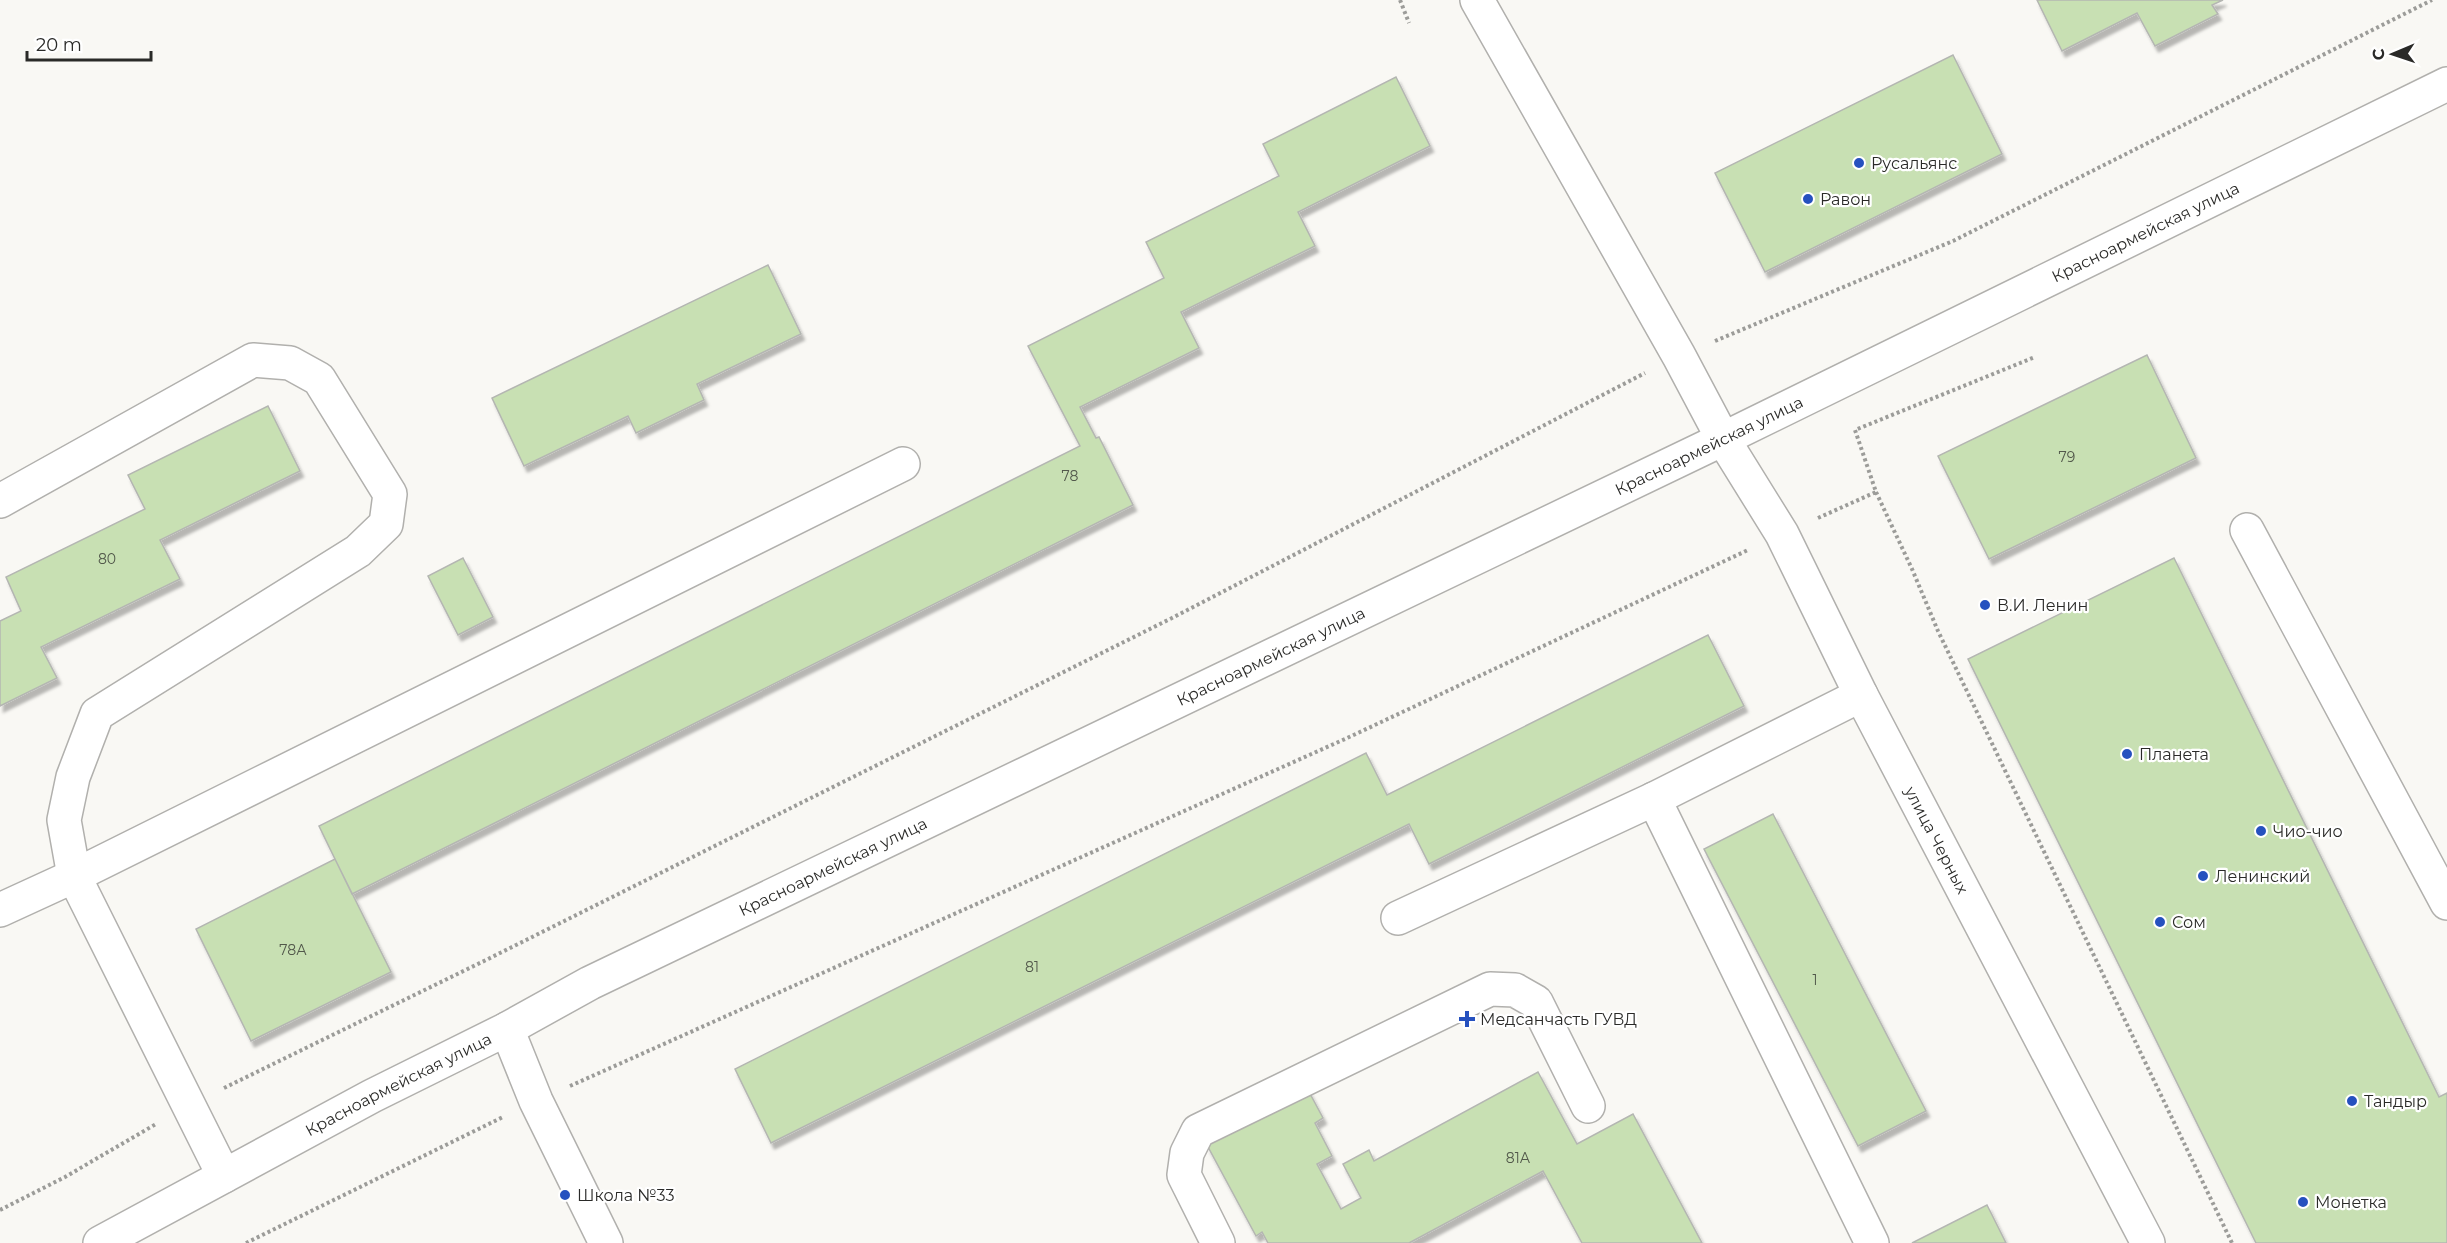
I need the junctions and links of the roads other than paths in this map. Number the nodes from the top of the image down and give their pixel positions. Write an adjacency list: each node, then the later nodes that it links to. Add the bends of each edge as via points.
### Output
1 (1477, 0): 3 (street, улица Черных)
2 (2447, 84): 3 (street, Красноармейская улица)
3 (1723, 439): 7 (street, улица Черных, via 1782,534); 13 (street, Красноармейская улица, via 590,983)
4 (903, 465): 9 (street)
5 (0, 501): 9 (street, via 253,360 290,363 319,379 390,494 386,524 358,551 98,714 72,777 64,820)
6 (2247, 530): 10 (street)
7 (1861, 694): 8 (street); 20 (street, улица Черных)
8 (1654, 799): 12 (street); 19 (street)
9 (74, 876): 11 (street); 15 (street)
10 (2447, 903)
11 (0, 910)
12 (1398, 918)
13 (507, 1029): 15 (street, Красноармейская улица); 17 (street, via 536,1101)
14 (1588, 1106): 18 (street, via 1536,1002 1515,990 1490,989 1198,1131 1187,1153 1184,1175)
15 (224, 1176): 16 (street, Красноармейская улица)
16 (100, 1243)
17 (606, 1243)
18 (1218, 1243)
19 (1872, 1243)
20 (2148, 1243)

